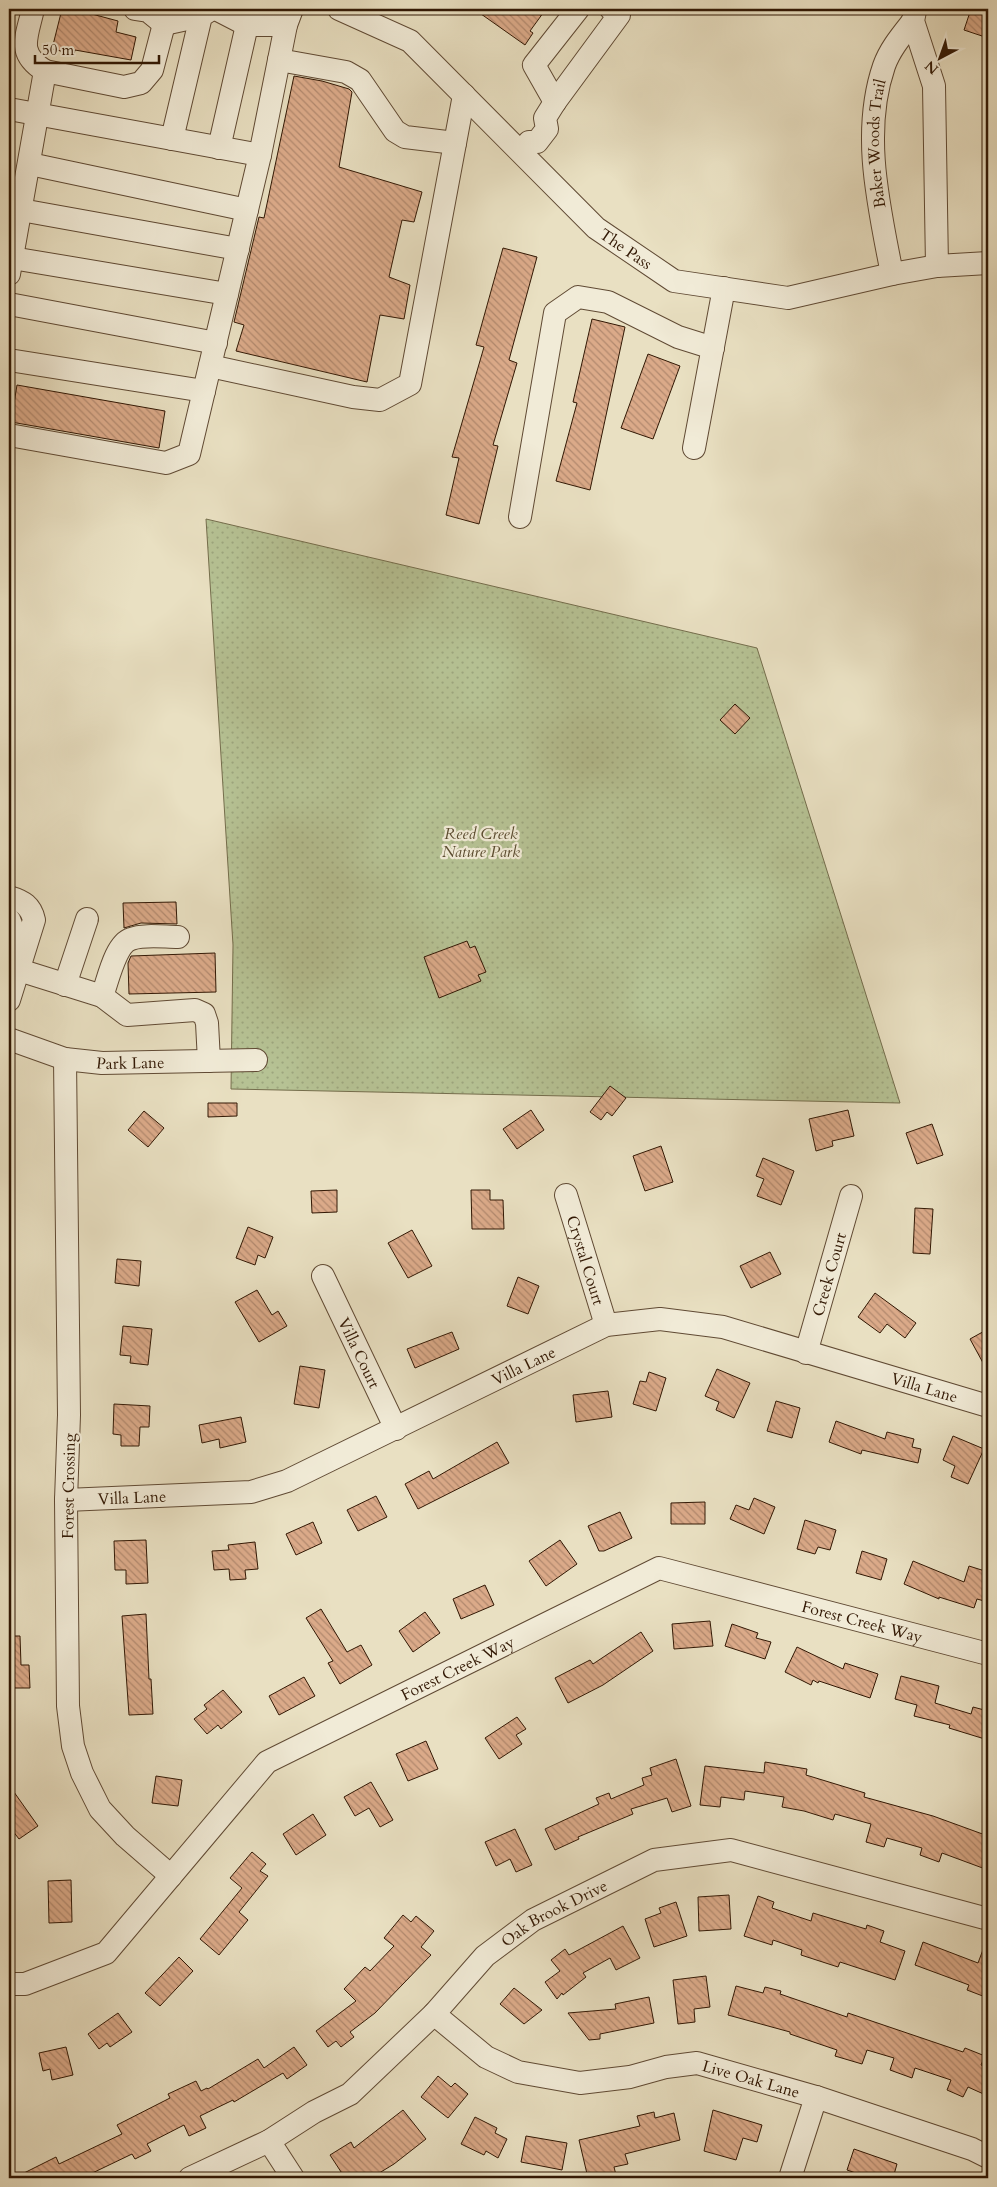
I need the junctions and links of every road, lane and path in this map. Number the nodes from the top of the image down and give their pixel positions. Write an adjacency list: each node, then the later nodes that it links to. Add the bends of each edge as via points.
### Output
1 (34, 9): 12 (street, via 24,46 33,63)
2 (135, 9): 9 (street, via 148,11)
3 (339, 9): 13 (street, The Pass, via 410,41)
4 (578, 9): 15 (street, via 534,65)
5 (611, 9): 15 (street, via 619,15)
6 (210, 11): 9 (street); 10 (street); 17 (street)
7 (914, 15): 28 (street, Baker Woods Trail, via 934,86); 29 (street, Baker Woods Trail, via 884,66 874,113 875,187)
8 (289, 17): 10 (street); 11 (street)
9 (164, 24): 12 (street, via 152,70 141,83 124,87)
10 (247, 25): 20 (street)
11 (279, 60): 18 (street, via 346,72 360,80 395,131 405,137); 21 (street)
12 (46, 71): 16 (street)
13 (464, 96): 18 (street); 19 (street, The Pass)
14 (9, 109): 16 (street)
15 (550, 110): 19 (street, via 547,129 537,142)
16 (39, 115): 17 (street); 22 (street)
17 (172, 139): 20 (street)
18 (455, 143): 36 (street, via 410,384 380,400)
19 (525, 147): 30 (street, The Pass, via 596,228 674,281)
20 (219, 148): 21 (street)
21 (260, 155): 24 (street)
22 (30, 164): 23 (street); 24 (street)
23 (21, 210): 25 (street); 27 (street)
24 (247, 210): 25 (street)
25 (238, 249): 31 (street)
26 (988, 263): 28 (street, The Pass)
27 (10, 266): 31 (street)
28 (937, 266): 29 (street, The Pass)
29 (892, 274): 30 (street, The Pass, via 788,298)
30 (724, 288): 34 (street)
31 (227, 294): 33 (street)
32 (9, 304): 33 (street)
33 (216, 343): 36 (street)
34 (713, 348): 39 (street); 40 (street, via 678,337 608,302 578,298 555,313)
35 (9, 360): 37 (street)
36 (210, 366): 37 (street)
37 (204, 391): 38 (street, via 189,454 166,463)
38 (9, 435)
39 (694, 448)
40 (520, 517)
41 (9, 897): 46 (street, via 20,900 32,910 34,920)
42 (9, 919): 45 (street, via 12,927)
43 (87, 919): 47 (street)
44 (178, 937): 48 (street, via 125,941 119,948)
45 (9, 940)
46 (13, 982): 47 (street)
47 (65, 985): 48 (street)
48 (102, 996): 52 (street, via 127,1015 195,1010 204,1014)
49 (9, 1039): 50 (street, Park Lane)
50 (65, 1059): 52 (street, Park Lane, via 102,1063); 60 (street, Forest Crossing, via 69,1415)
51 (256, 1060): 52 (street, Park Lane)
52 (209, 1061)
53 (566, 1195): 56 (street, Crystal Court)
54 (851, 1196): 57 (street, Creek Court)
55 (324, 1276): 59 (street, Villa Court)
56 (606, 1325): 57 (street, Villa Lane, via 660,1319 723,1327); 59 (street, Villa Lane)
57 (806, 1353): 58 (street, Villa Lane)
58 (988, 1406)
59 (396, 1429): 60 (street, Villa Lane, via 287,1482 251,1492)
60 (66, 1500): 62 (street, Forest Crossing, via 68,1706 73,1746 100,1809)
61 (988, 1654): 62 (street, Forest Creek Way, via 660,1568 266,1762)
62 (171, 1876): 64 (street, Forest Creek Way, via 106,1954 25,1984)
63 (988, 1919): 65 (street, Oak Brook Drive, via 730,1850 654,1860 534,1920 485,1956)
64 (9, 1984)
65 (434, 2014): 66 (street, Live Oak Lane, via 486,2057 518,2072 580,2083 630,2077 697,2063); 67 (street, Oak Brook Drive, via 350,2094)
66 (816, 2097): 68 (street, Live Oak Lane); 71 (street)
67 (269, 2141): 69 (street, Oak Brook Drive); 70 (street)
68 (988, 2157)
69 (190, 2178)
70 (293, 2178)
71 (790, 2178)

